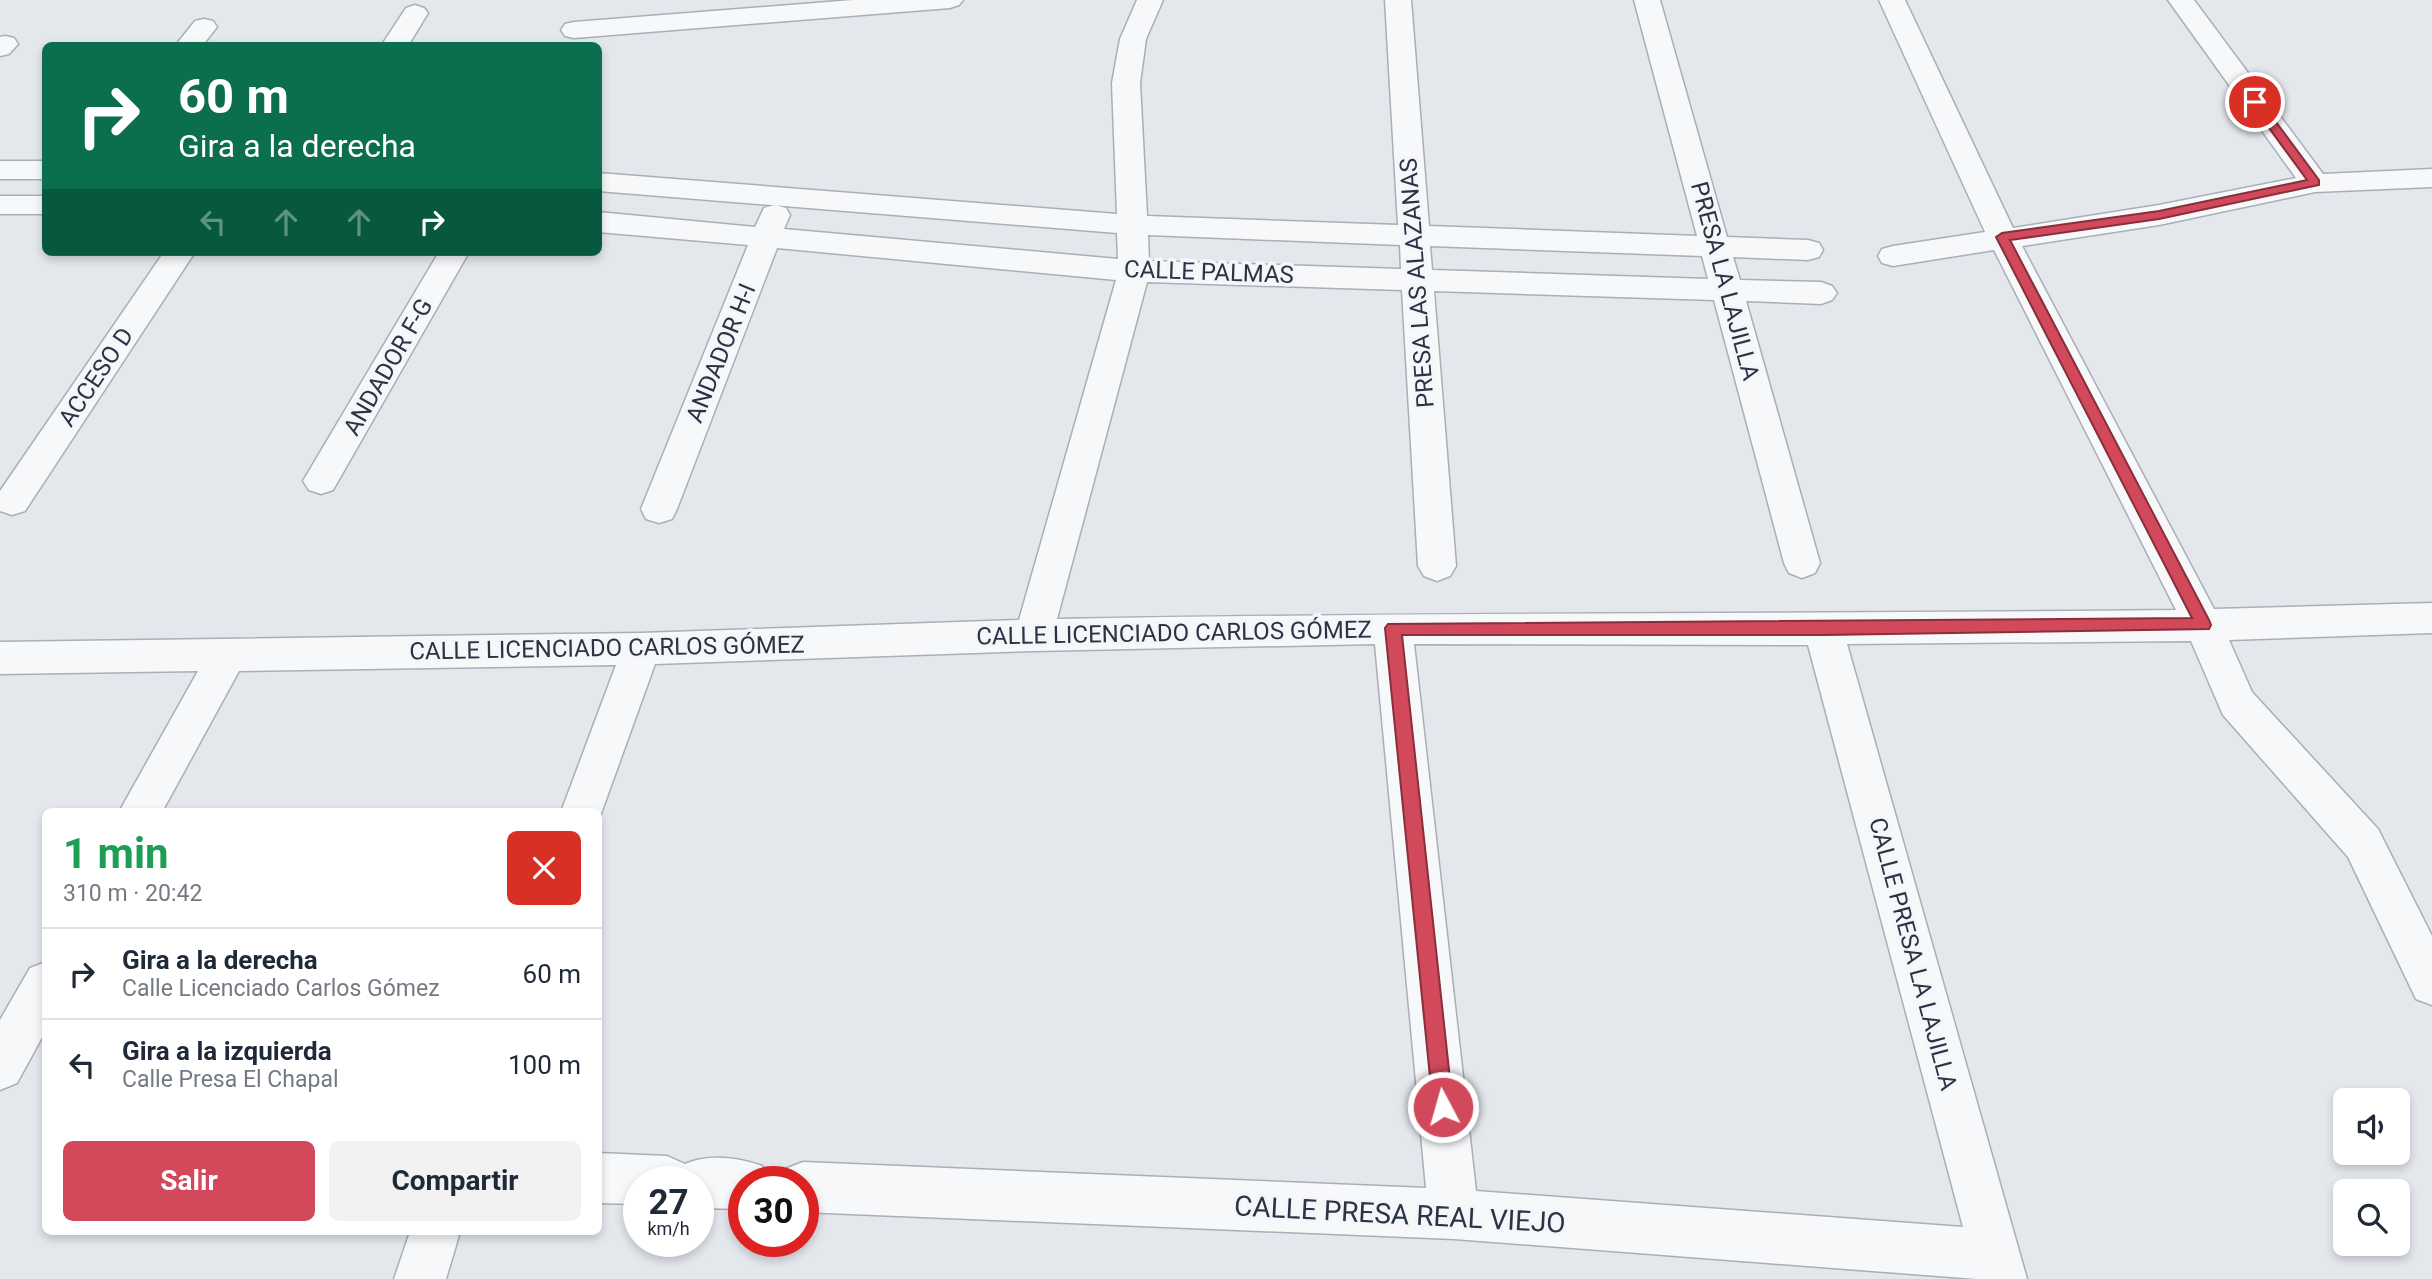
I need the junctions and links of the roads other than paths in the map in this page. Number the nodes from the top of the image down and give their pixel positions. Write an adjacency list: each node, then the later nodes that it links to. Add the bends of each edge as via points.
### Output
1 (950, 0): 8 (street)
2 (1150, 0): 19 (street, via 1133,39 1126,83)
3 (1398, 0): 20 (street, PRESA LAS ALAZANAS)
4 (1647, 0): 23 (street, PRESA LA LAJILLA)
5 (1892, 0): 22 (street)
6 (2181, 0): 14 (street)
7 (415, 13): 9 (street)
8 (574, 30)
9 (397, 42)
10 (0, 170): 11 (street)
11 (42, 170)
12 (2432, 178): 14 (street)
13 (602, 182): 15 (street, CALLE PALMAS)
14 (2315, 183): 22 (street, via 2159,215)
15 (783, 196): 19 (street, CALLE PALMAS); 21 (street, ANDADOR H-I)
16 (0, 205): 17 (street)
17 (42, 205)
18 (602, 222): 21 (street, CALLE PALMAS)
19 (1134, 225): 20 (street, CALLE PALMAS); 28 (street)
20 (1414, 234): 23 (street, CALLE PALMAS); 29 (street, PRESA LAS ALAZANAS)
21 (767, 237): 28 (street, CALLE PALMAS); 34 (street, ANDADOR H-I)
22 (2002, 237): 27 (street); 38 (street)
23 (1715, 245): 24 (street, CALLE PALMAS); 30 (street, PRESA LA LAJILLA)
24 (1808, 250)
25 (177, 256): 33 (street, ACCESO D)
26 (452, 256): 32 (street, ANDADOR F-G)
27 (1893, 256)
28 (1134, 271): 29 (street, CALLE PALMAS); 41 (street)
29 (1417, 279): 30 (street, CALLE PALMAS); 36 (street, PRESA LAS ALAZANAS)
30 (1728, 291): 31 (street, CALLE PALMAS); 35 (street, PRESA LA LAJILLA)
31 (1821, 293)
32 (321, 481)
33 (12, 501)
34 (659, 509)
35 (1802, 562)
36 (1437, 566)
37 (2432, 618): 38 (street, CALLE LICENCIADO CARLOS GÓMEZ)
38 (2203, 625): 40 (street, CALLE LICENCIADO CARLOS GÓMEZ); 47 (street, via 2237,703 2363,844)
39 (1393, 628): 40 (street, CALLE LICENCIADO CARLOS GÓMEZ); 41 (street, CALLE LICENCIADO CARLOS GÓMEZ); 53 (street)
40 (1823, 629): 55 (street, CALLE PRESA LA LAJILLA)
41 (1034, 635): 42 (street, CALLE LICENCIADO CARLOS GÓMEZ)
42 (641, 649): 43 (street, CALLE LICENCIADO CARLOS GÓMEZ); 46 (street)
43 (227, 656): 44 (street, CALLE LICENCIADO CARLOS GÓMEZ); 45 (street)
44 (0, 658)
45 (143, 808)
46 (583, 808)
47 (2432, 983)
48 (42, 991): 49 (street)
49 (0, 1066)
50 (602, 1178): 51 (street)
51 (623, 1179)
52 (819, 1188): 53 (street, CALLE PRESA REAL VIEJO)
53 (1454, 1214): 55 (street, CALLE PRESA REAL VIEJO)
54 (434, 1235): 56 (street)
55 (1999, 1267)
56 (420, 1279)

